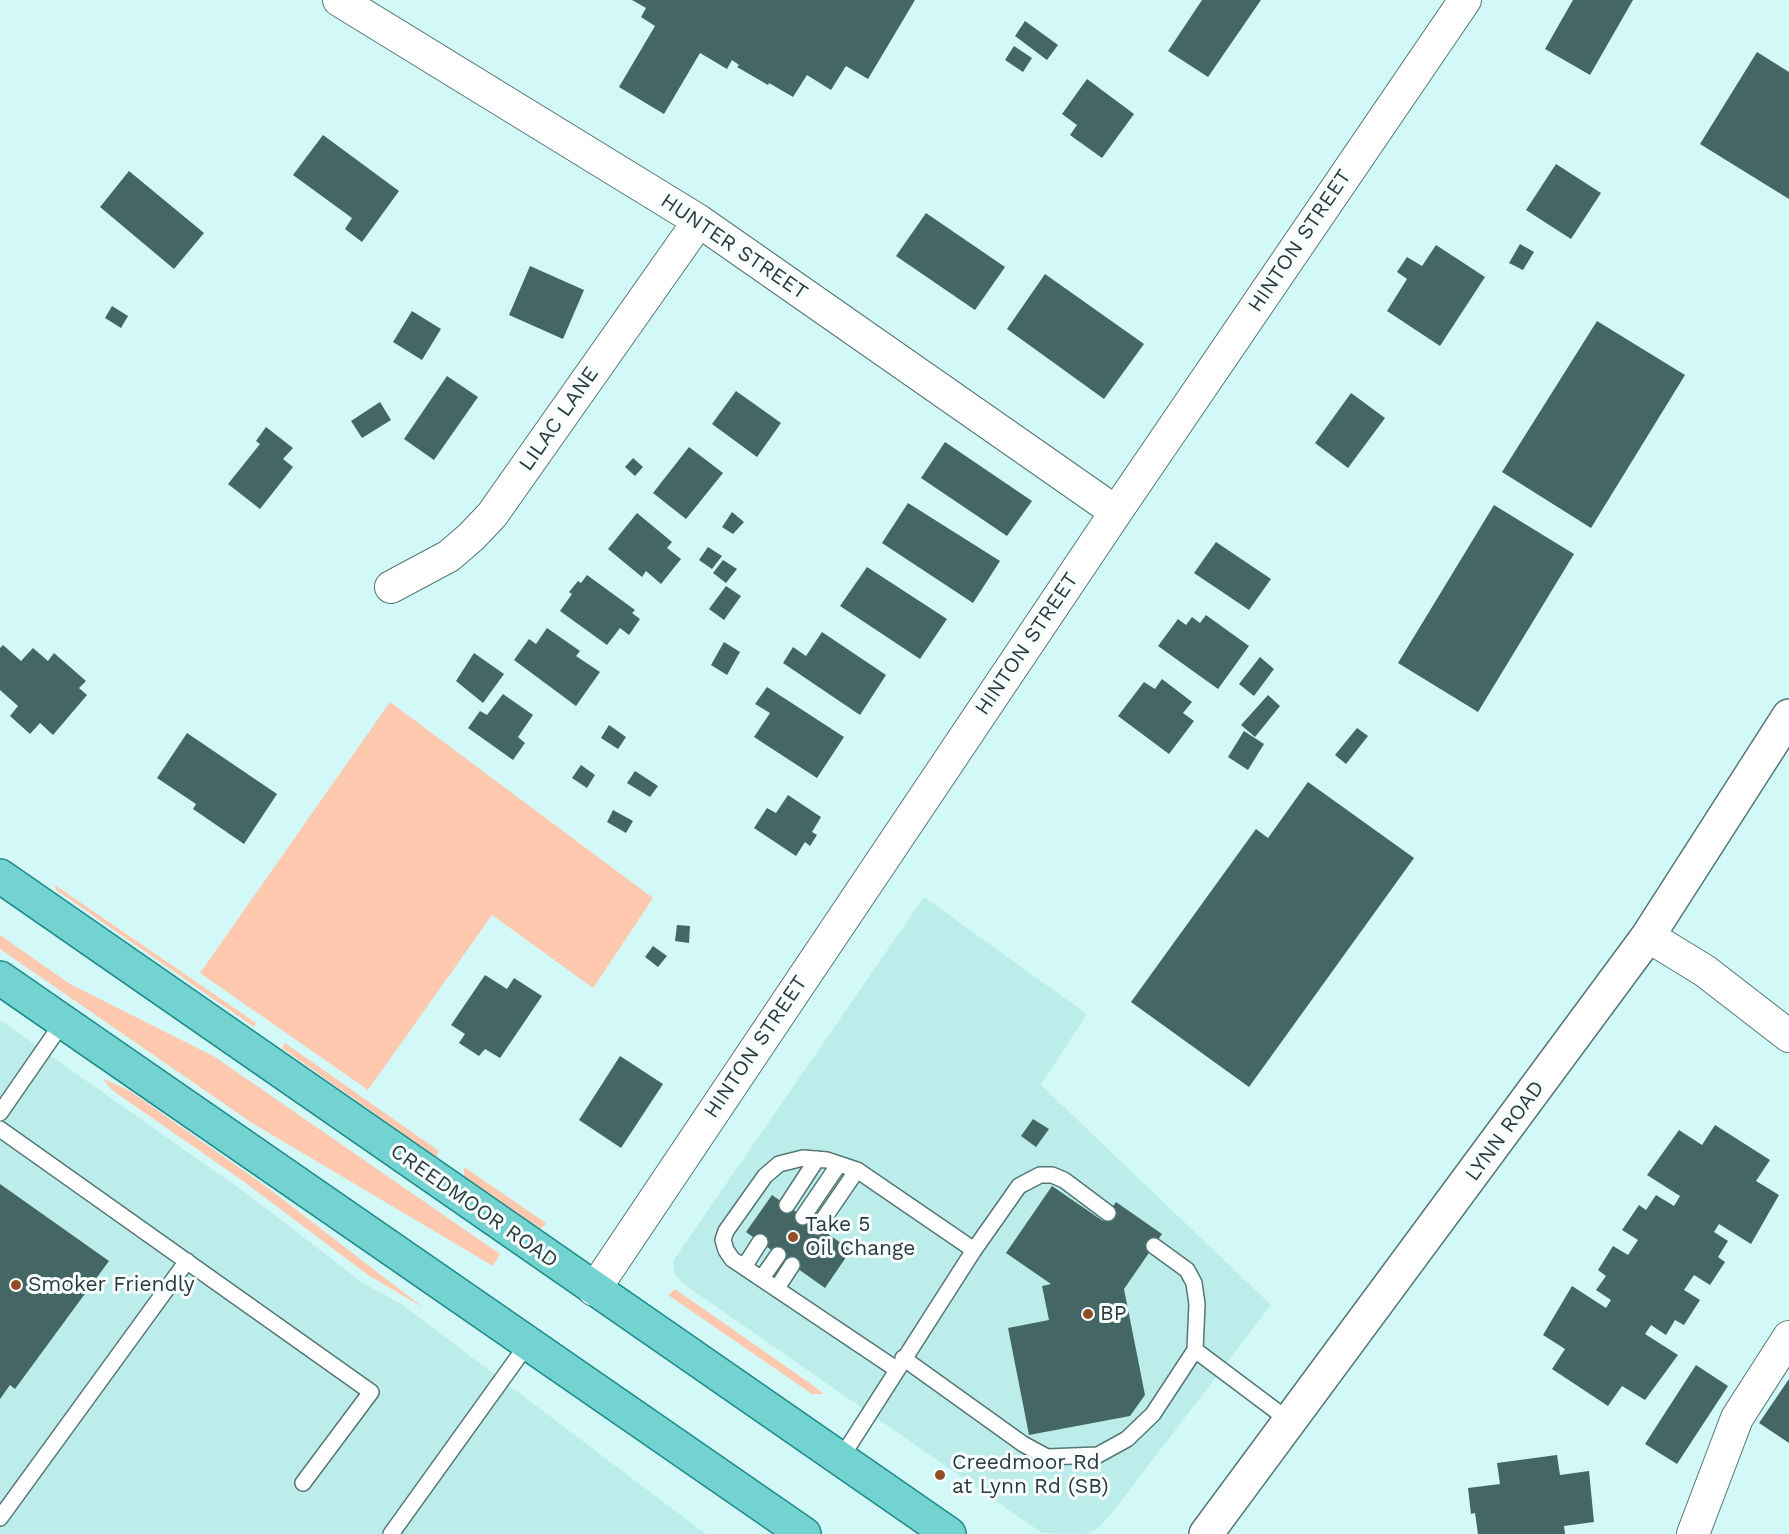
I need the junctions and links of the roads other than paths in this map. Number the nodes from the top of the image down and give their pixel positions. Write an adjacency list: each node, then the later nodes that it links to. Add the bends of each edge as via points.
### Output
1 (339, 0): 3 (street, HUNTER STREET)
2 (1465, 0): 4 (street, HINTON STREET)
3 (699, 221): 4 (street, HUNTER STREET); 5 (street, LILAC LANE, via 492,515 448,556)
4 (1116, 512): 30 (street, HINTON STREET)
5 (391, 587)
6 (1789, 716): 8 (main road, LYNN ROAD)
7 (0, 876): 30 (main road, CREEDMOOR ROAD)
8 (1648, 936): 11 (street, via 1705,971); 35 (main road, LYNN ROAD)
9 (0, 978): 10 (main road)
10 (63, 1022): 12 (lane); 32 (main road)
11 (1789, 1036)
12 (0, 1113)
13 (0, 1129): 25 (lane)
14 (817, 1159): 15 (lane); 17 (lane); 27 (lane, via 779,1164 765,1176 726,1231 726,1250)
15 (839, 1164): 16 (lane); 19 (lane)
16 (863, 1173): 20 (lane); 23 (lane)
17 (787, 1205)
18 (1108, 1213): 23 (lane, via 1064,1180 1040,1175 1020,1186)
19 (803, 1217)
20 (818, 1227)
21 (760, 1242): 27 (lane)
22 (1154, 1246): 33 (lane, via 1187,1270 1194,1282)
23 (974, 1250): 34 (lane)
24 (778, 1255): 28 (lane)
25 (186, 1261): 37 (lane, via 371,1392); 38 (lane)
26 (792, 1265): 29 (lane)
27 (744, 1267): 28 (lane)
28 (762, 1278): 29 (lane)
29 (777, 1288): 34 (lane)
30 (594, 1290): 36 (main road, CREEDMOOR ROAD)
31 (1789, 1336): 43 (street, via 1737,1418)
32 (529, 1342): 39 (lane); 40 (main road)
33 (1195, 1350): 34 (lane, via 1153,1414 1127,1440 1098,1455 1073,1458 1047,1457 1023,1444); 35 (lane)
34 (900, 1364): 36 (lane)
35 (1291, 1422): 42 (main road, LYNN ROAD)
36 (841, 1458): 41 (main road, CREEDMOOR ROAD)
37 (303, 1483)
38 (0, 1518)
39 (391, 1534)
40 (804, 1534)
41 (949, 1534)
42 (1206, 1534)
43 (1694, 1534)

